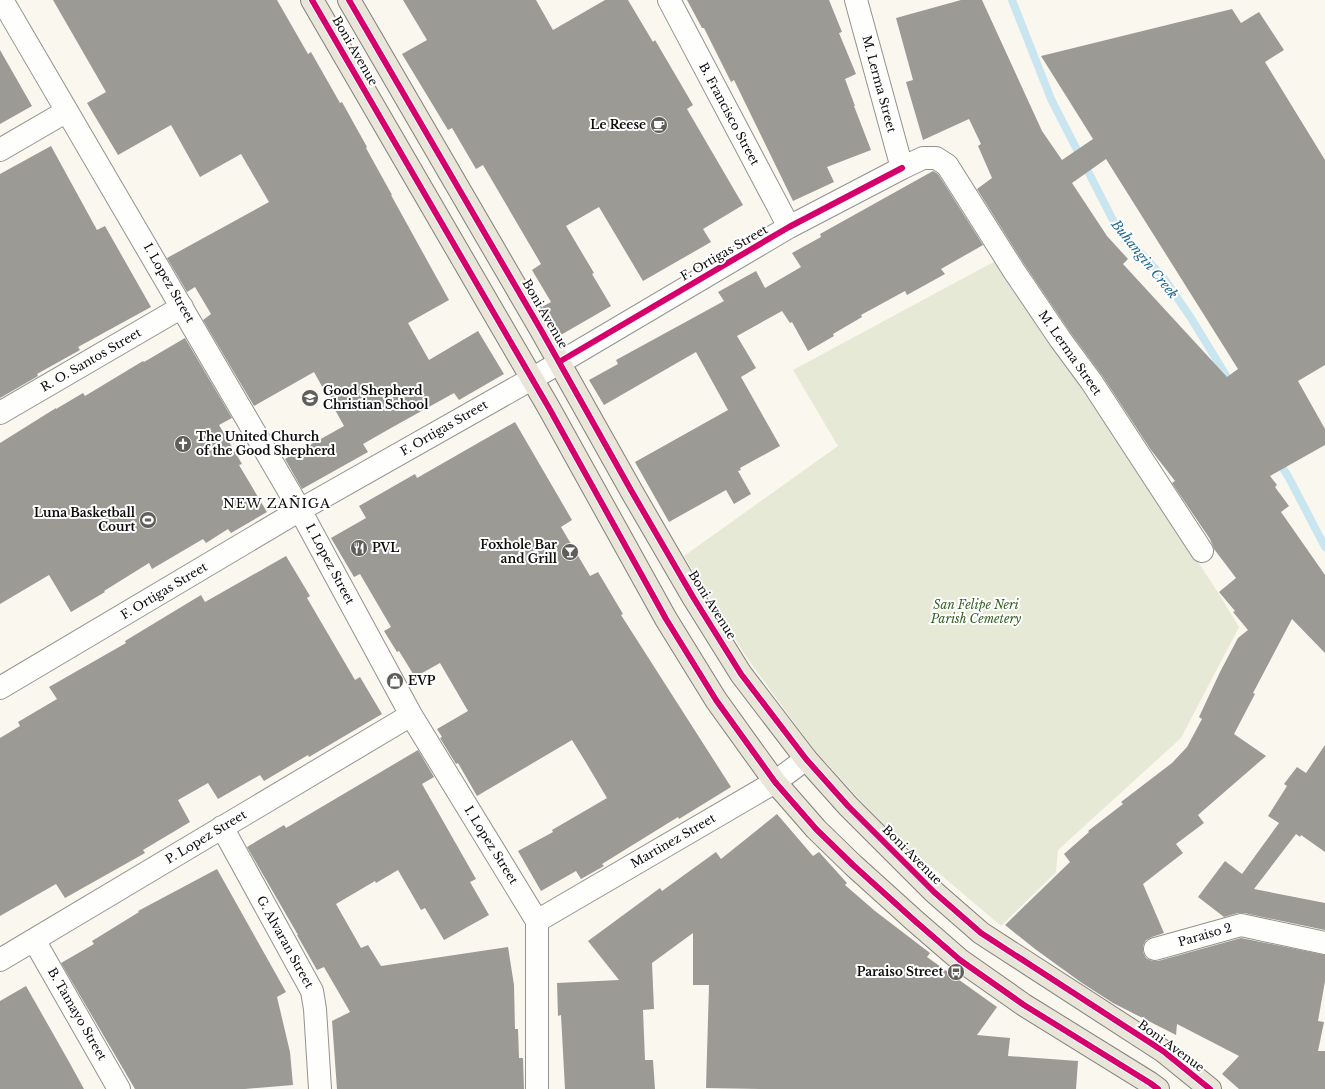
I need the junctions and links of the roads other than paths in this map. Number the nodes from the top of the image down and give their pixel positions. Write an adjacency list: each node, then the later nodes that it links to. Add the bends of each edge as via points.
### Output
1 (2, 0): 6 (street, I. Lopez Street)
2 (312, 0): 13 (main road, Boni Avenue)
3 (349, 0): 12 (main road, Boni Avenue)
4 (670, 0): 10 (street, B. Francisco Street)
5 (856, 0): 9 (street, M. Lerma Street)
6 (67, 111): 7 (street); 11 (street, I. Lopez Street)
7 (0, 150)
8 (936, 158): 9 (street, F. Ortigas Street, via 923,158); 16 (street, M. Lerma Street, via 948,165 1014,271 1091,381)
9 (902, 168): 10 (street, F. Ortigas Street)
10 (789, 227): 12 (street, F. Ortigas Street)
11 (182, 307): 14 (street, R. O. Santos Street); 15 (street, I. Lopez Street)
12 (559, 362): 13 (street, F. Ortigas Street); 19 (main road, Boni Avenue, via 693,597 741,674)
13 (532, 378): 15 (street, F. Ortigas Street); 20 (main road, Boni Avenue, via 666,619 716,700)
14 (0, 413)
15 (300, 510): 17 (street, F. Ortigas Street); 18 (street, I. Lopez Street)
16 (1202, 551)
17 (0, 688)
18 (411, 715): 21 (street, P. Lopez Street); 22 (street, I. Lopez Street)
19 (806, 759): 20 (street, Martinez Street); 31 (main road, Boni Avenue, via 848,806 934,892 981,933 1163,1051)
20 (775, 782): 22 (street, Martinez Street); 30 (main road, Boni Avenue, via 816,829 853,865 960,960 1024,1005)
21 (222, 827): 23 (street, P. Lopez Street); 28 (street, G. Alvaran Street, via 312,991)
22 (537, 921): 29 (street)
23 (34, 940): 26 (street, P. Lopez Street); 27 (street, B. Tamayo Street)
24 (1325, 943): 25 (street, Paraiso 2, via 1242,925)
25 (1155, 949)
26 (0, 960)
27 (119, 1089)
28 (320, 1089)
29 (537, 1089)
30 (1158, 1089)
31 (1210, 1089)

